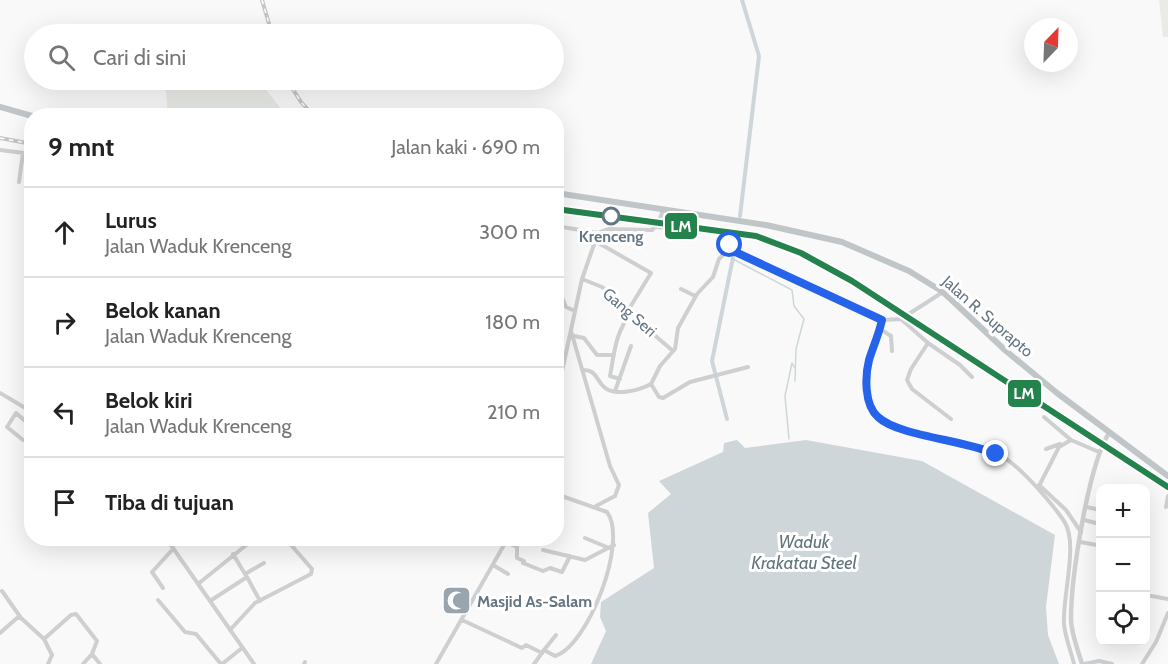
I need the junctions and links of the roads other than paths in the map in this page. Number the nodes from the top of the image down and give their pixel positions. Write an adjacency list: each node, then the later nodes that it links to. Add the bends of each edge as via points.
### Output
1 (0, 107): 2 (highway)
2 (24, 114)
3 (0, 150): 4 (street)
4 (23, 153): 5 (street)
5 (19, 182)
6 (564, 194): 7 (highway, Jalan R. Suprapto)
7 (663, 210): 8 (highway, Jalan R. Suprapto); 9 (street)
8 (739, 221): 11 (street); 19 (highway, Jalan R. Suprapto, via 854,246 927,280)
9 (657, 226): 12 (street, via 642,232); 13 (street)
10 (564, 227): 12 (street)
11 (735, 228)
12 (598, 232): 15 (street)
13 (702, 232)
14 (732, 239): 16 (street)
15 (595, 241): 17 (street); 22 (street, via 651,273)
16 (733, 251): 20 (street, via 719,259 713,277); 25 (street)
17 (582, 279): 22 (street, Gang Seri, via 602,287); 23 (street)
18 (681, 289): 20 (street)
19 (943, 292): 24 (street); 48 (highway, Jalan R. Suprapto, via 1006,351)
20 (695, 296): 31 (street, via 678,328)
21 (564, 302): 23 (street)
22 (631, 310): 31 (street, Gang Seri); 33 (street, via 616,336)
23 (575, 311): 27 (street)
24 (901, 319): 25 (street); 29 (street)
25 (882, 320): 26 (street)
26 (880, 329): 32 (street, via 891,336); 55 (street, via 870,359 868,386 871,409 878,418 892,426 980,447 1005,459)
27 (571, 330): 28 (street); 34 (street)
28 (574, 336): 33 (street, via 584,338 597,355); 36 (street)
29 (928, 343): 37 (street); 46 (street, via 907,380 912,389)
30 (631, 346): 38 (street)
31 (673, 351): 39 (street)
32 (892, 351)
33 (614, 356): 38 (street, via 610,376)
34 (564, 362)
35 (748, 367): 39 (street, via 701,379 663,398)
36 (583, 370): 40 (street, via 592,371 606,388); 58 (street, via 619,485 615,496)
37 (972, 377)
38 (620, 379): 40 (street)
39 (651, 384): 40 (street)
40 (615, 391)
41 (0, 393): 42 (street)
42 (21, 406): 43 (street); 44 (street)
43 (24, 408)
44 (16, 413): 47 (street); 49 (street, via 7,427)
45 (1044, 417): 50 (street)
46 (951, 419)
47 (24, 420)
48 (1109, 433): 53 (street); 54 (highway, Jalan R. Suprapto)
49 (23, 440)
50 (1071, 440): 51 (street); 53 (street)
51 (1063, 443): 52 (street); 55 (street)
52 (1046, 449)
53 (1099, 452): 59 (street)
54 (1168, 476)
55 (1037, 487): 64 (street, via 1065,510); 107 (street, via 1069,532 1064,625)
56 (564, 496): 58 (street)
57 (1168, 496): 60 (street)
58 (596, 506): 73 (street, via 611,517 615,530)
59 (1087, 507): 61 (street); 62 (street)
60 (1166, 507)
61 (1096, 509)
62 (1084, 520): 63 (street); 64 (street)
63 (1096, 523)
64 (1082, 533): 66 (street)
65 (585, 538): 73 (street)
66 (1080, 542): 67 (street); 108 (street, via 1071,621)
67 (1096, 545)
68 (171, 546): 74 (street)
69 (244, 546): 76 (street)
70 (292, 546): 89 (street, via 313,572)
71 (504, 546): 79 (street)
72 (516, 546): 77 (street, via 517,558 543,572 550,568 562,572)
73 (612, 547): 77 (street, via 591,560); 98 (street, via 612,562 589,620 562,654 555,656)
74 (173, 549): 82 (street); 83 (street, via 152,572)
75 (543, 550): 77 (street)
76 (233, 554): 81 (street); 82 (street)
77 (570, 556)
78 (264, 563): 81 (street)
79 (493, 565): 80 (street); 92 (street)
80 (508, 574)
81 (246, 575): 88 (street); 89 (street)
82 (198, 584): 88 (street)
83 (163, 588)
84 (2, 591): 91 (street)
85 (1150, 596): 86 (street)
86 (1168, 599)
87 (158, 600): 103 (street, via 185,632 196,634)
88 (210, 601): 93 (street)
89 (260, 601): 93 (street)
90 (1168, 613): 110 (street)
91 (21, 618): 94 (street); 96 (street)
92 (462, 620): 98 (street, via 522,648 526,645); 105 (street)
93 (230, 630): 97 (street)
94 (0, 633)
95 (556, 635): 98 (street)
96 (44, 639): 99 (street, via 76,614 98,643); 100 (street, via 52,655)
97 (242, 648): 103 (street); 104 (street)
98 (543, 651): 106 (street)
99 (92, 654): 101 (street); 102 (street)
100 (48, 664)
101 (83, 664)
102 (100, 664)
103 (222, 664)
104 (254, 664)
105 (436, 664)
106 (534, 664)
107 (1074, 664)
108 (1083, 664): 109 (street)
109 (1112, 664)
110 (1142, 664)

